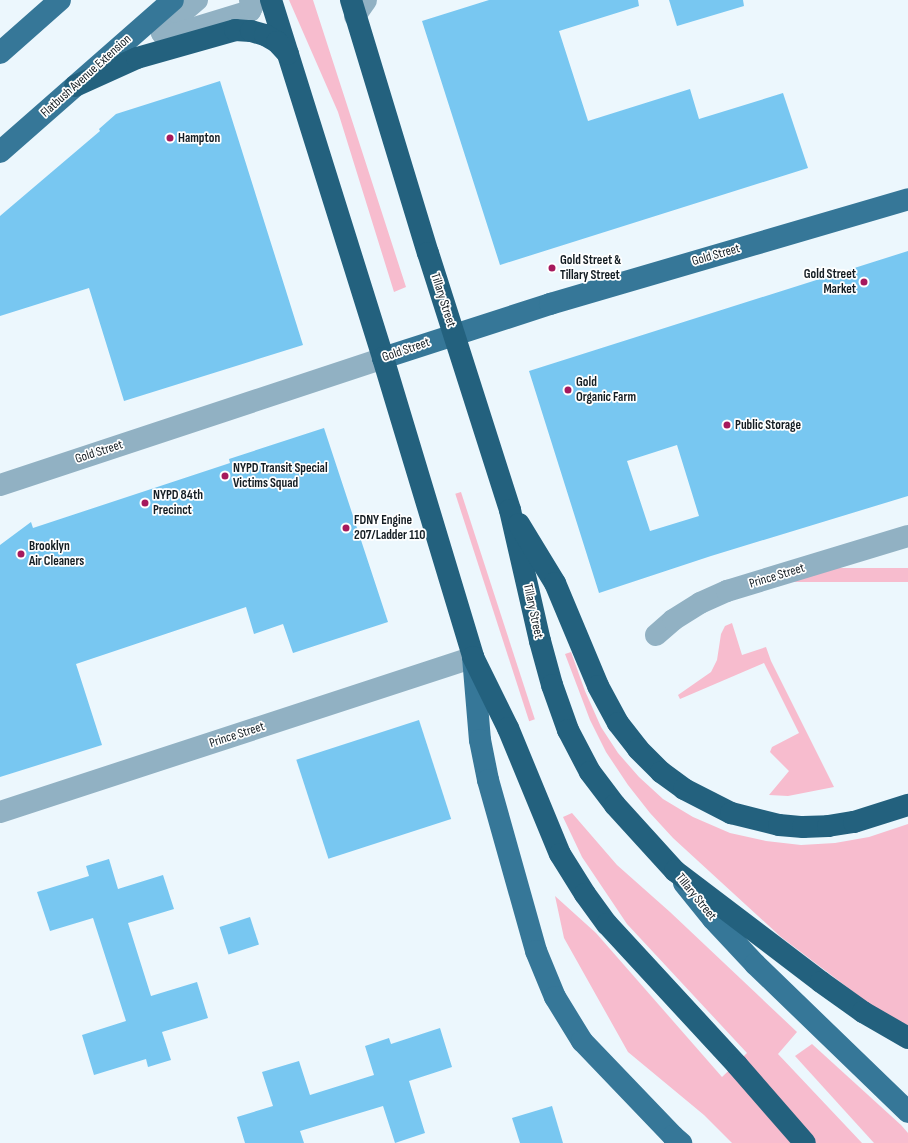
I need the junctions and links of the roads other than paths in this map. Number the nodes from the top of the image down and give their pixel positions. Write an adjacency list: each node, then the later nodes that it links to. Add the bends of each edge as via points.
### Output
1 (60, 0): 7 (main road)
2 (173, 0): 9 (main road, Flatbush Avenue Extension)
3 (197, 0): 4 (street, via 163,29 165,37 250,11)
4 (250, 0)
5 (271, 0): 8 (highway)
6 (357, 5): 12 (highway, Tillary Street)
7 (0, 52)
8 (288, 54): 9 (highway, via 277,42 265,35 235,30 137,58); 13 (highway)
9 (75, 86): 10 (main road, Flatbush Avenue Extension)
10 (0, 152)
11 (908, 199): 12 (main road, Gold Street)
12 (454, 334): 13 (main road, Gold Street); 15 (highway, Tillary Street)
13 (383, 358): 14 (street, Gold Street); 18 (highway)
14 (0, 485)
15 (510, 510): 19 (highway, via 555,583 598,686 618,723 638,749 661,772 684,789 731,813 779,825 828,826 854,822); 21 (highway, Tillary Street, via 540,641 568,730 590,772 611,800)
16 (908, 536): 17 (street, Prince Street, via 727,591 700,603 673,620)
17 (656, 635)
18 (473, 657): 20 (street, Prince Street); 24 (main road, via 480,740 488,780 536,951 555,997 582,1041); 25 (highway, via 508,728 560,854 584,894 607,924)
19 (908, 805)
20 (0, 812)
21 (675, 871): 22 (highway, via 821,982 863,1012); 23 (main road, Tillary Street, via 755,964)
22 (908, 1038)
23 (908, 1112)
24 (677, 1141)
25 (805, 1143)

